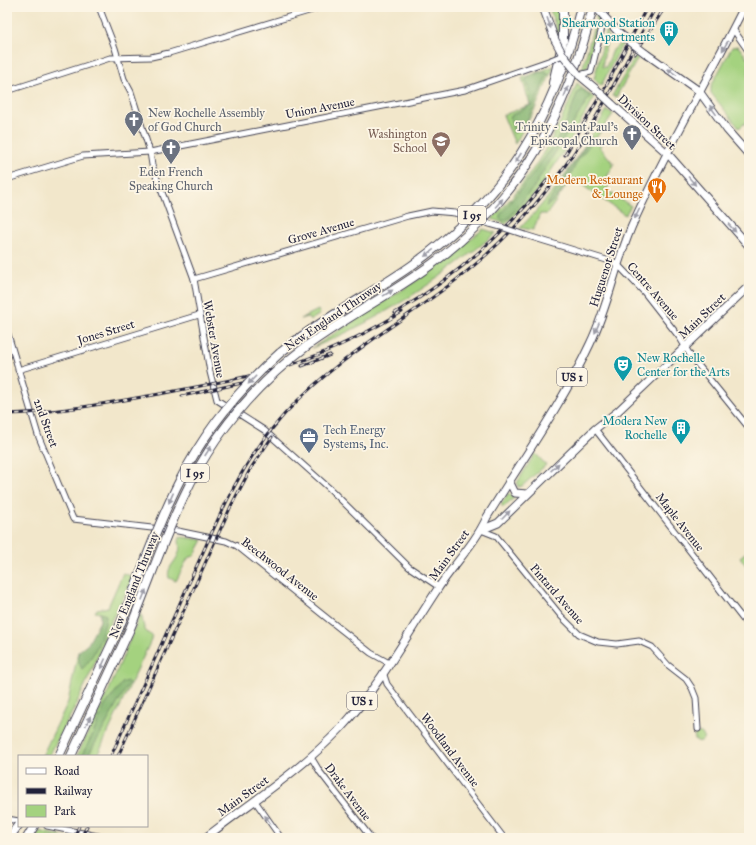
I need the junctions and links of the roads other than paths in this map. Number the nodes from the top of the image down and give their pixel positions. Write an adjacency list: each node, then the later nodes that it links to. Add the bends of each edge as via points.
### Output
1 (99, 7): 13 (street, Webster Avenue)
2 (322, 7): 13 (street, via 169,53 151,57)
3 (543, 7): 12 (main road, Division Street, one-way to 12, bridge)
4 (563, 7): 17 (highway, via 561,54)
5 (581, 7): 17 (highway, New England Thruway / I 95, via 563,69)
6 (593, 7): 43 (highway, New England Thruway / I 95, one-way to 6, bridge, via 129,631 176,513 202,460 224,427 277,369 308,345 432,264 476,227 500,202 528,165 557,114 572,78)
7 (597, 7): 16 (main road, one-way to 7, bridge, via 616,30)
8 (607, 7): 14 (street, via 591,72)
9 (744, 7): 10 (main road, Huguenot Street / US 1)
10 (733, 29): 11 (street); 16 (main road, Huguenot Street / US 1, one-way to 16)
11 (749, 52)
12 (563, 55): 14 (main road, Division Street, bridge); 18 (street, Union Avenue, bridge, via 465,90)
13 (117, 58): 15 (street, via 110,58); 18 (street, Webster Avenue)
14 (580, 75): 19 (main road, Division Street, bridge)
15 (7, 91)
16 (699, 91): 19 (main road, Huguenot Street / US 1); 20 (main road, one-way to 16)
17 (540, 123): 42 (highway, New England Thruway / I 95, one-way to 42, bridge, via 496,188 456,231 410,267 326,319 280,353 229,405 195,453 170,500 119,628)
18 (150, 152): 21 (street, Union Avenue, via 83,156); 25 (street, Webster Avenue, via 152,165)
19 (668, 154): 23 (main road, Division Street, one-way to 23); 24 (main road, Huguenot Street / US 1, one-way to 24, via 635,218)
20 (749, 155)
21 (7, 179)
22 (454, 213): 24 (street, Centre Avenue, bridge); 25 (street, Grove Avenue, via 432,211 408,216)
23 (749, 246)
24 (618, 265): 29 (street, Centre Avenue, via 644,292); 33 (main road, Huguenot Street / US 1, one-way to 33, via 591,343 555,408)
25 (194, 279): 27 (street, Webster Avenue)
26 (749, 286): 29 (main road, Main Street / US 1)
27 (199, 315): 30 (street, Jones Street); 37 (street, Webster Avenue, via 217,400 264,430 328,487 409,566)
28 (7, 331): 30 (street, 2nd Street)
29 (686, 347): 31 (street, Centre Avenue); 32 (main road, Main Street / US 1, via 618,411)
30 (18, 370): 35 (street, 2nd Street, via 38,435)
31 (749, 428)
32 (595, 429): 34 (main road, Main Street / US 1, one-way to 32); 38 (street, Maple Avenue)
33 (509, 481): 34 (main road, via 515,493); 36 (main road, Huguenot Street / US 1)
34 (527, 494): 36 (main road, Main Street / US 1, one-way to 34, via 498,523)
35 (72, 519): 39 (street, Beechwood Avenue, via 178,531 226,540 237,546 365,648)
36 (481, 530): 37 (main road, Main Street / US 1); 41 (street, Pintard Avenue, via 496,536 561,616 579,634 598,642 617,644 639,641 652,647 692,688 696,698)
37 (439, 587): 39 (main road, Main Street / US 1)
38 (749, 627)
39 (389, 663): 40 (main road, Main Street / US 1)
40 (383, 672): 44 (main road, Main Street / US 1, via 353,714); 58 (street, Woodland Avenue, via 387,684)
41 (698, 729)
42 (59, 755)
43 (71, 755)
44 (311, 757): 45 (main road, Main Street / US 1); 57 (street, Drake Avenue)
45 (255, 801): 55 (main road, Main Street / US 1); 56 (street, one-way to 45)
46 (7, 819): 47 (street)
47 (18, 822)
48 (18, 824): 52 (highway)
49 (20, 827): 52 (highway)
50 (33, 827): 53 (highway)
51 (52, 827): 54 (street)
52 (11, 838)
53 (27, 838)
54 (108, 838)
55 (206, 838)
56 (281, 838)
57 (371, 838)
58 (504, 838)

